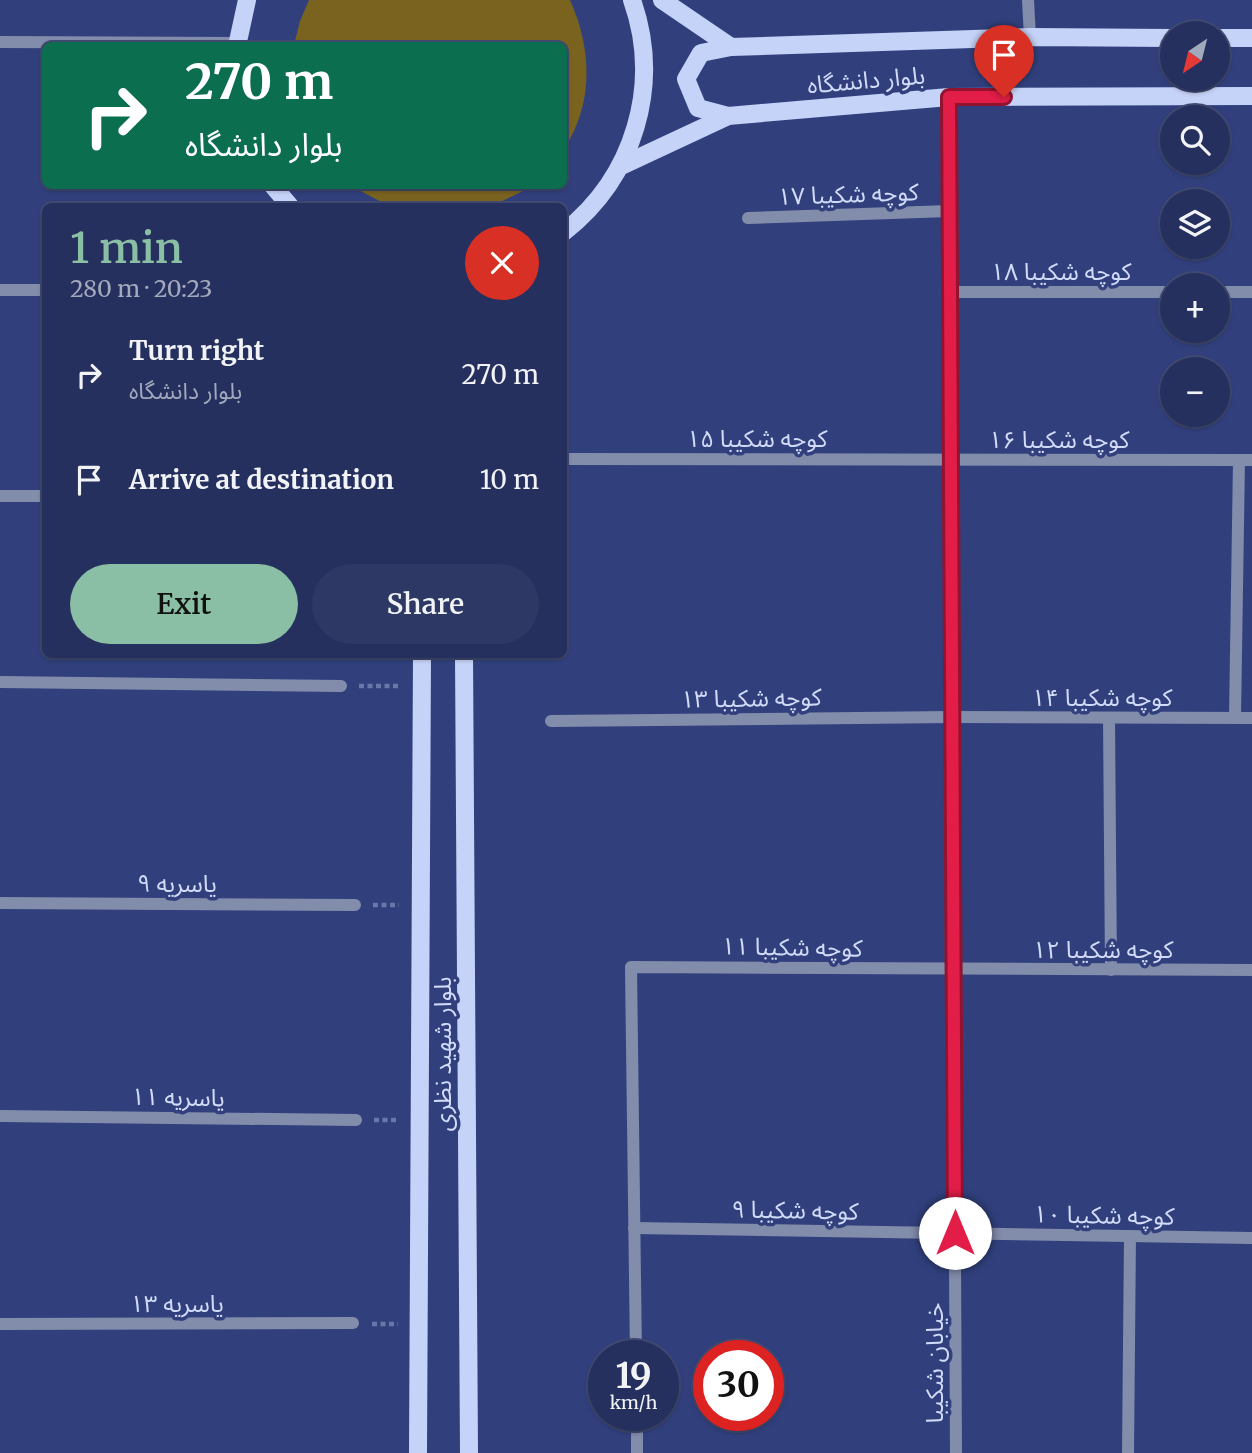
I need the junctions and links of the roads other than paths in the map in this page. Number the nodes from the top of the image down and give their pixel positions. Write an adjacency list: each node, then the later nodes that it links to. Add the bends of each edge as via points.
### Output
1 (247, 0): 11 (main road)
2 (632, 0): 16 (main road, via 642,35 644,80 634,135)
3 (662, 0): 12 (main road)
4 (1028, 0): 5 (street)
5 (1030, 37): 6 (main road, بلوار دانشگاه); 12 (main road, بلوار دانشگاه)
6 (1160, 38)
7 (1230, 38): 8 (main road)
8 (1252, 38)
9 (0, 42): 10 (street)
10 (42, 42)
11 (237, 42)
12 (731, 47): 15 (main road, بلوار دانشگاه, via 701,52 686,79 698,108)
13 (1252, 96): 14 (main road, بلوار دانشگاه)
14 (949, 97): 15 (main road, بلوار دانشگاه); 19 (street, خیابان شکیبا)
15 (728, 116): 16 (main road, بلوار دانشگاه)
16 (621, 166): 21 (main road, via 603,195)
17 (276, 189): 18 (main road)
18 (287, 203)
19 (949, 211): 20 (street, کوچه شکیبا ۱۷); 24 (street, خیابان شکیبا)
20 (748, 218)
21 (567, 230)
22 (0, 290): 23 (street)
23 (42, 290)
24 (950, 292): 25 (street, کوچه شکیبا ۱۸); 29 (street, خیابان شکیبا)
25 (1160, 292)
26 (1230, 292): 27 (street)
27 (1252, 292)
28 (567, 459): 29 (street, کوچه شکیبا ۱۵)
29 (951, 460): 30 (street, کوچه شکیبا ۱۶); 37 (street, خیابان شکیبا)
30 (1245, 460): 39 (street)
31 (0, 496): 32 (street)
32 (42, 496)
33 (422, 658): 57 (main road, بلوار شهید نظری)
34 (464, 658): 58 (main road, بلوار شهید نظری)
35 (0, 682): 36 (street)
36 (341, 686)
37 (952, 717): 38 (street, کوچه شکیبا ۱۴); 41 (street, کوچه شکیبا ۱۳); 44 (street, خیابان شکیبا)
38 (1109, 718): 39 (street, کوچه شکیبا ۱۴); 45 (street)
39 (1235, 718): 40 (street, کوچه شکیبا ۱۴)
40 (1252, 718)
41 (551, 721)
42 (0, 903): 43 (street, یاسریه ۹)
43 (355, 905)
44 (953, 970): 45 (street, کوچه شکیبا ۱۲); 49 (street, کوچه شکیبا ۱۱, via 631,967); 50 (street, خیابان شکیبا)
45 (1111, 970): 46 (street, کوچه شکیبا ۱۲)
46 (1252, 970)
47 (0, 1116): 48 (street, یاسریه ۱۱)
48 (356, 1120)
49 (634, 1228): 50 (street, کوچه شکیبا ۹); 55 (street)
50 (955, 1233): 51 (street, کوچه شکیبا ۱۰); 60 (street, خیابان شکیبا)
51 (1130, 1236): 52 (street, کوچه شکیبا ۱۰); 61 (street)
52 (1252, 1238)
53 (0, 1324): 54 (street, یاسریه ۱۳)
54 (353, 1324)
55 (636, 1340)
56 (637, 1431): 59 (street)
57 (418, 1453)
58 (469, 1453)
59 (637, 1453)
60 (956, 1453)
61 (1128, 1453)

